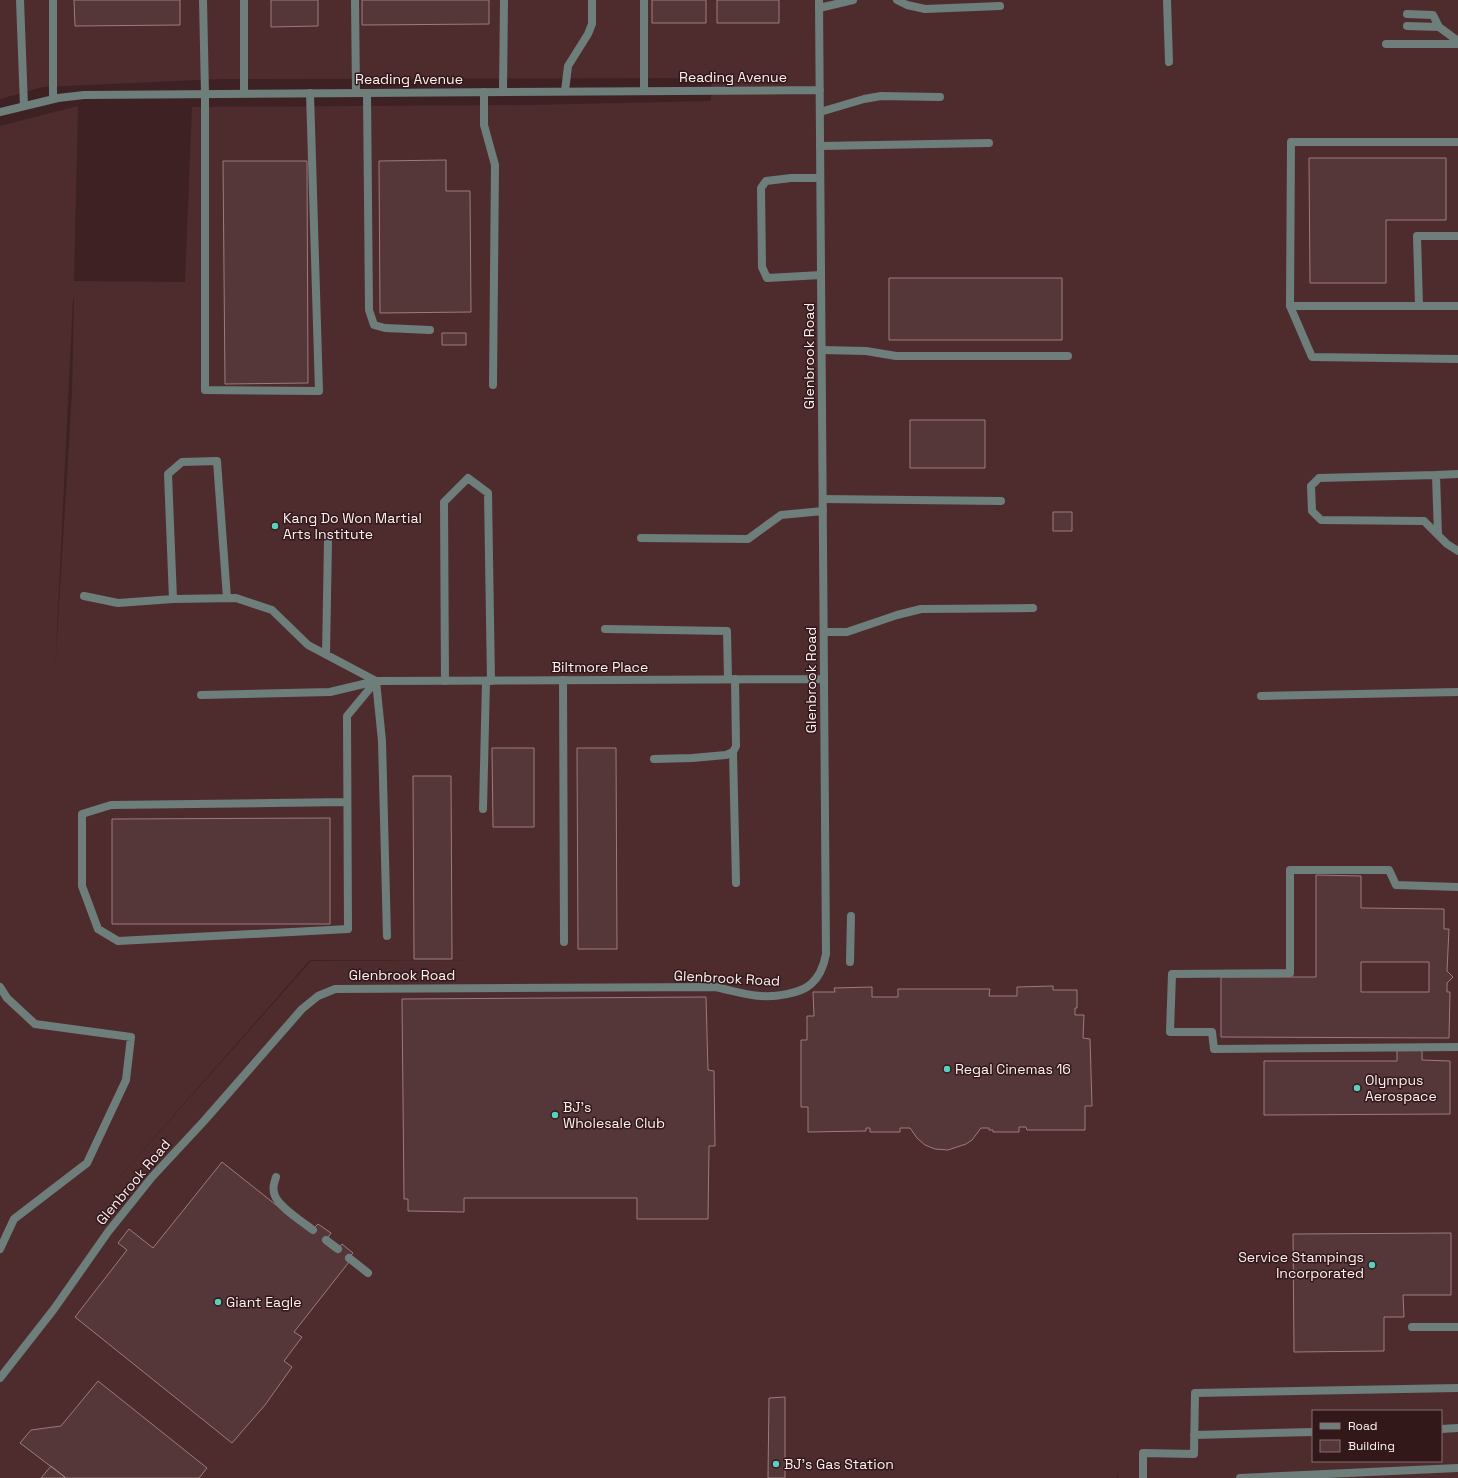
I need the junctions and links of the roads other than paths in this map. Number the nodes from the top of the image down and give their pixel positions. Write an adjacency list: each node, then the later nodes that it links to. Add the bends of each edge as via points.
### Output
1 (20, 0): 32 (street)
2 (53, 0): 31 (street)
3 (202, 0): 28 (street)
4 (244, 0): 29 (street)
5 (355, 0): 26 (street)
6 (504, 0): 24 (street)
7 (592, 0): 21 (street, via 592,24 568,66)
8 (644, 0): 22 (street)
9 (853, 0): 12 (street)
10 (897, 0): 13 (street, via 925,9)
11 (1167, 0): 19 (street)
12 (819, 4): 20 (street, Glenbrook Road)
13 (1000, 6)
14 (1407, 14): 16 (street, via 1433,15)
15 (1407, 26): 16 (street)
16 (1439, 27): 17 (street)
17 (1458, 42): 18 (street)
18 (1386, 44)
19 (1169, 62)
20 (820, 90): 22 (street, Reading Avenue); 34 (street, Glenbrook Road)
21 (565, 91): 22 (street, Reading Avenue); 24 (street, Reading Avenue)
22 (644, 91)
23 (484, 92): 24 (street, Reading Avenue); 27 (street, Reading Avenue); 48 (street, via 484,125 496,165)
24 (502, 92)
25 (310, 93): 26 (street, Reading Avenue); 28 (street, via 319,391 205,390); 29 (street, Reading Avenue)
26 (356, 93): 27 (street, Reading Avenue)
27 (367, 93): 44 (street, via 369,310 374,325 385,328)
28 (206, 94): 29 (street, Reading Avenue); 31 (street, Reading Avenue, via 84,95)
29 (244, 94)
30 (940, 96): 34 (street, via 881,96)
31 (53, 99): 32 (street, Reading Avenue)
32 (24, 106): 33 (street, Reading Avenue)
33 (0, 112)
34 (820, 112): 37 (street, Glenbrook Road)
35 (1458, 142): 42 (street, via 1292,142)
36 (989, 143): 37 (street)
37 (820, 146): 38 (street, Glenbrook Road)
38 (820, 178): 40 (street, Glenbrook Road); 40 (street, via 766,181 761,188 762,267 767,278)
39 (1458, 236): 41 (street, via 1417,236)
40 (821, 275): 45 (street, Glenbrook Road)
41 (1419, 305): 42 (street); 43 (street)
42 (1290, 306): 47 (street, via 1312,357)
43 (1458, 306)
44 (430, 330)
45 (822, 350): 46 (street, via 866,351 896,356); 51 (street, Glenbrook Road)
46 (1068, 356)
47 (1458, 359)
48 (493, 385)
49 (1458, 474): 50 (street)
50 (1436, 475): 54 (street); 54 (street, via 1319,478 1311,486 1312,511 1321,520 1424,521)
51 (823, 499): 52 (street); 53 (street, Glenbrook Road)
52 (1001, 501)
53 (823, 511): 55 (street, via 781,515 748,539); 63 (street, Glenbrook Road)
54 (1438, 535): 57 (street)
55 (641, 538)
56 (328, 541): 64 (street)
57 (1458, 551)
58 (84, 596): 60 (street, via 118,603)
59 (227, 598): 60 (street); 60 (street, via 217,461 210,461 182,462 168,474); 64 (street, via 236,598 272,610 308,645)
60 (173, 599)
61 (1033, 608): 63 (street, via 921,609 846,632)
62 (605, 629): 65 (street, via 727,631)
63 (824, 632): 66 (street, Glenbrook Road)
64 (326, 654): 69 (street)
65 (732, 679): 66 (street, Biltmore Place); 68 (street, Biltmore Place); 74 (street, via 736,746)
66 (824, 679): 95 (street, Glenbrook Road, via 826,954 821,970 811,984 790,994 761,996 715,988 335,989 318,996 302,1009 152,1177)
67 (488, 680): 68 (street, Biltmore Place); 70 (street, Biltmore Place); 70 (street, via 488,493 468,478 444,502); 77 (street)
68 (563, 680): 82 (street)
69 (376, 681): 70 (street, Biltmore Place); 72 (street, via 330,692); 76 (street, via 346,716); 81 (street, via 382,741)
70 (445, 681)
71 (1458, 692): 73 (street)
72 (201, 695)
73 (1261, 696)
74 (733, 752): 75 (street, via 726,756); 78 (street)
75 (654, 759)
76 (347, 802): 76 (street, via 348,929 118,941 98,929 82,886 82,814 111,805)
77 (483, 808)
78 (736, 883)
79 (1458, 887): 85 (street, via 1396,885 1389,870 1290,870 1290,972 1172,974 1170,1032 1212,1032 1214,1049)
80 (851, 916): 83 (street)
81 (387, 936)
82 (564, 942)
83 (850, 962)
84 (0, 987): 89 (street, via 7,998 35,1024 131,1037 126,1080 87,1163 14,1219)
85 (1458, 1047)
86 (276, 1177): 87 (street, via 275,1196 284,1208)
87 (313, 1230)
88 (326, 1240): 90 (street)
89 (0, 1249)
90 (338, 1249)
91 (349, 1258): 92 (street)
92 (368, 1272)
93 (1412, 1327): 94 (street)
94 (1458, 1327)
95 (0, 1378)
96 (1458, 1388): 100 (street, via 1195,1393)
97 (1458, 1428): 98 (street)
98 (1442, 1429)
99 (1312, 1432): 100 (street)
100 (1194, 1435): 102 (street, via 1194,1454 1143,1453)
101 (1458, 1468): 103 (street)
102 (1143, 1478)
103 (1240, 1478)

